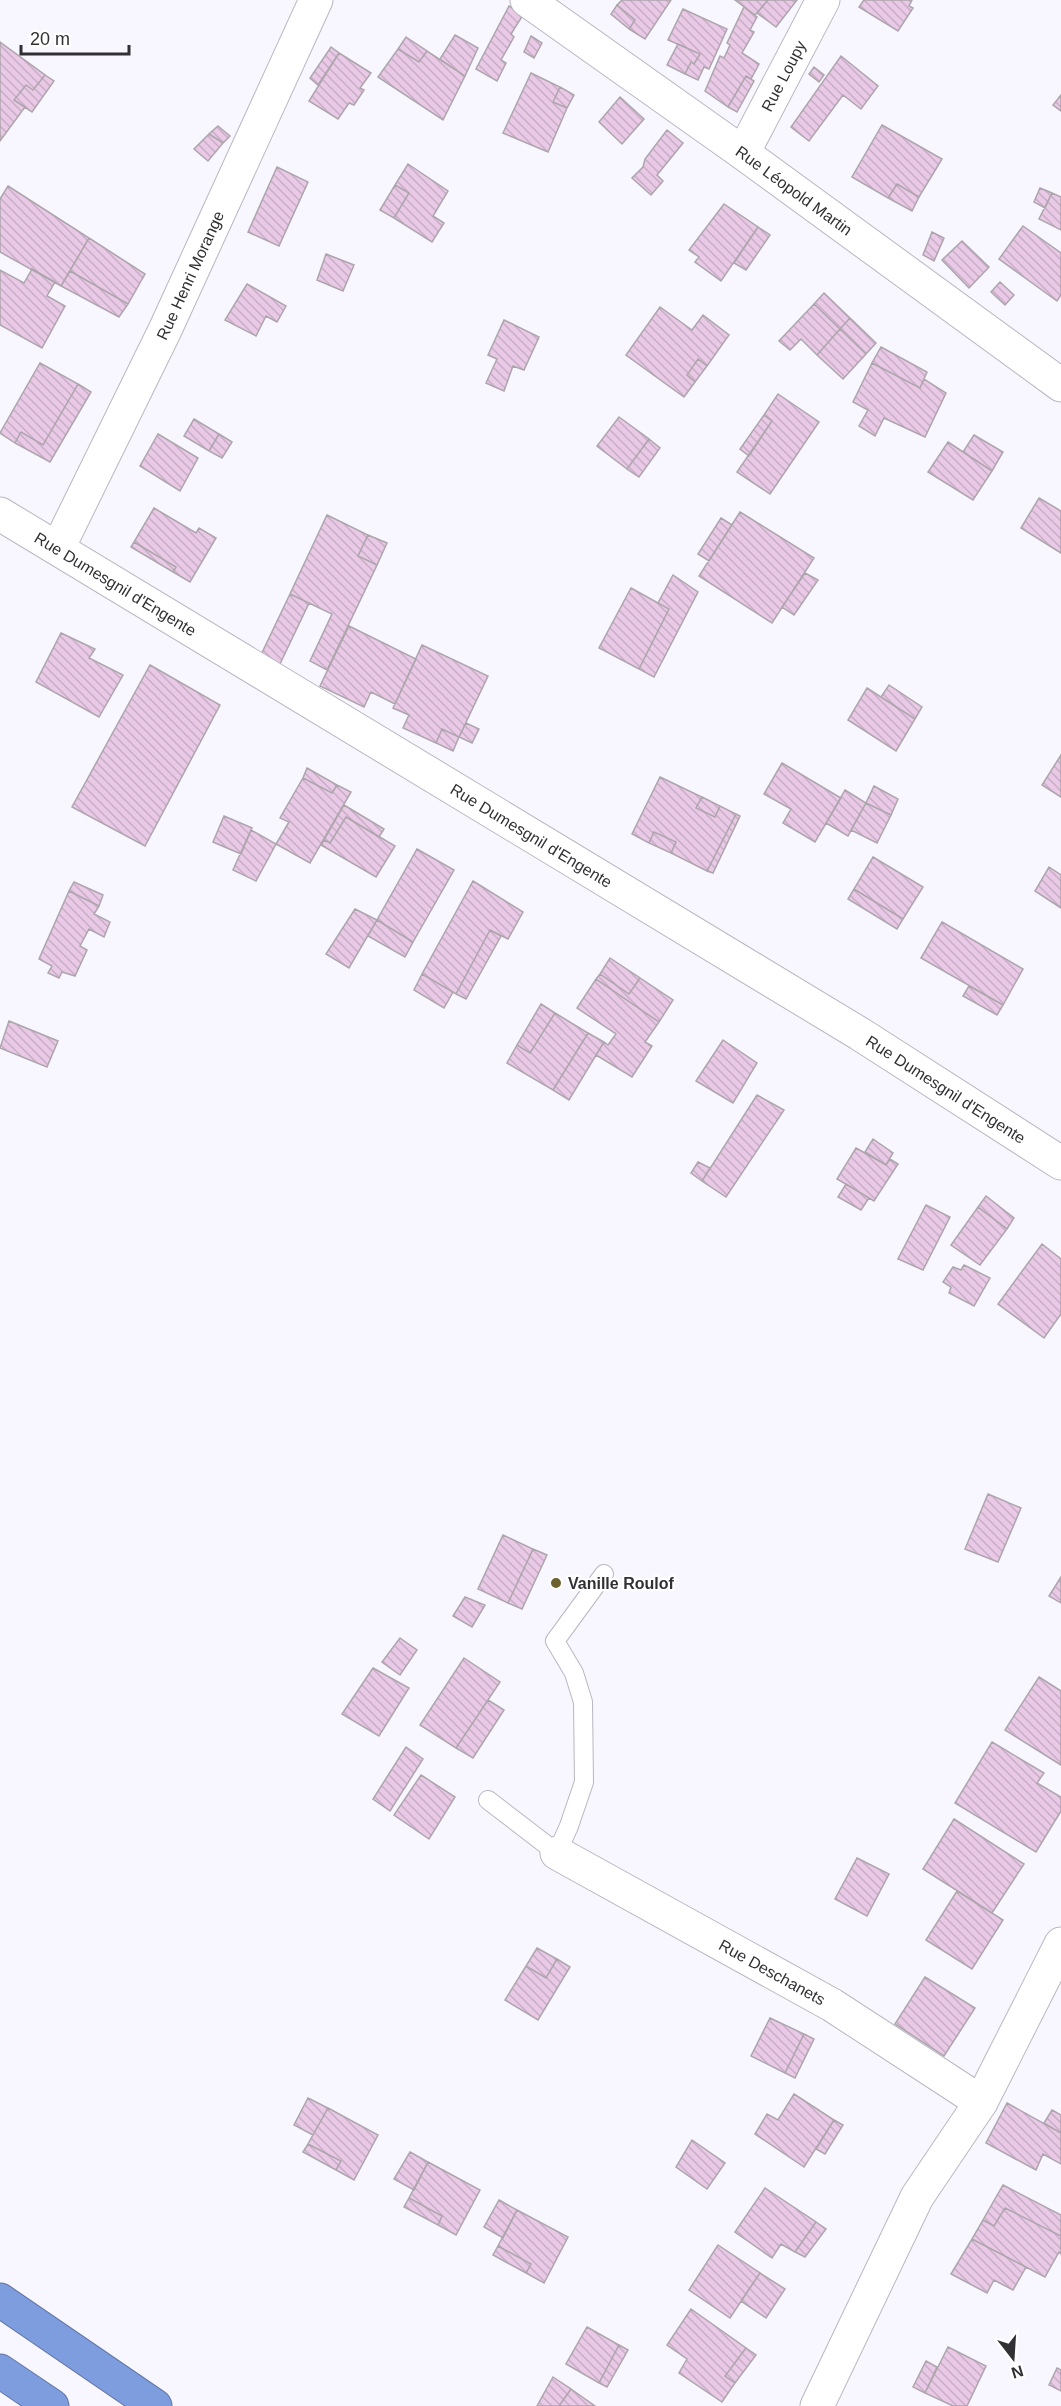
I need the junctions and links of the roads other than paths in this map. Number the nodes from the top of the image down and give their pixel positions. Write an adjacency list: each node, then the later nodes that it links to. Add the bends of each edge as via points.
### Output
1 (316, 0): 7 (street, Rue Henri Morange, via 165,330)
2 (527, 0): 4 (street, Rue Léopold Martin)
3 (823, 0): 4 (street, Rue Loupy)
4 (743, 153): 5 (street, Rue Léopold Martin)
5 (1059, 380)
6 (0, 514): 7 (street, Rue Dumesgnil d'Engente)
7 (58, 548): 8 (street, Rue Dumesgnil d'Engente, via 860,1034)
8 (1061, 1162)
9 (604, 1574): 11 (lane, via 555,1641 574,1673 583,1702 584,1782)
10 (488, 1800): 11 (lane)
11 (557, 1853): 13 (street, Rue Deschanets, via 832,2005)
12 (1061, 1944): 13 (street)
13 (981, 2102): 18 (street, via 917,2197)
14 (0, 2300): 17 (highway)
15 (0, 2371): 16 (highway)
16 (52, 2406)
17 (155, 2406)
18 (817, 2406)

